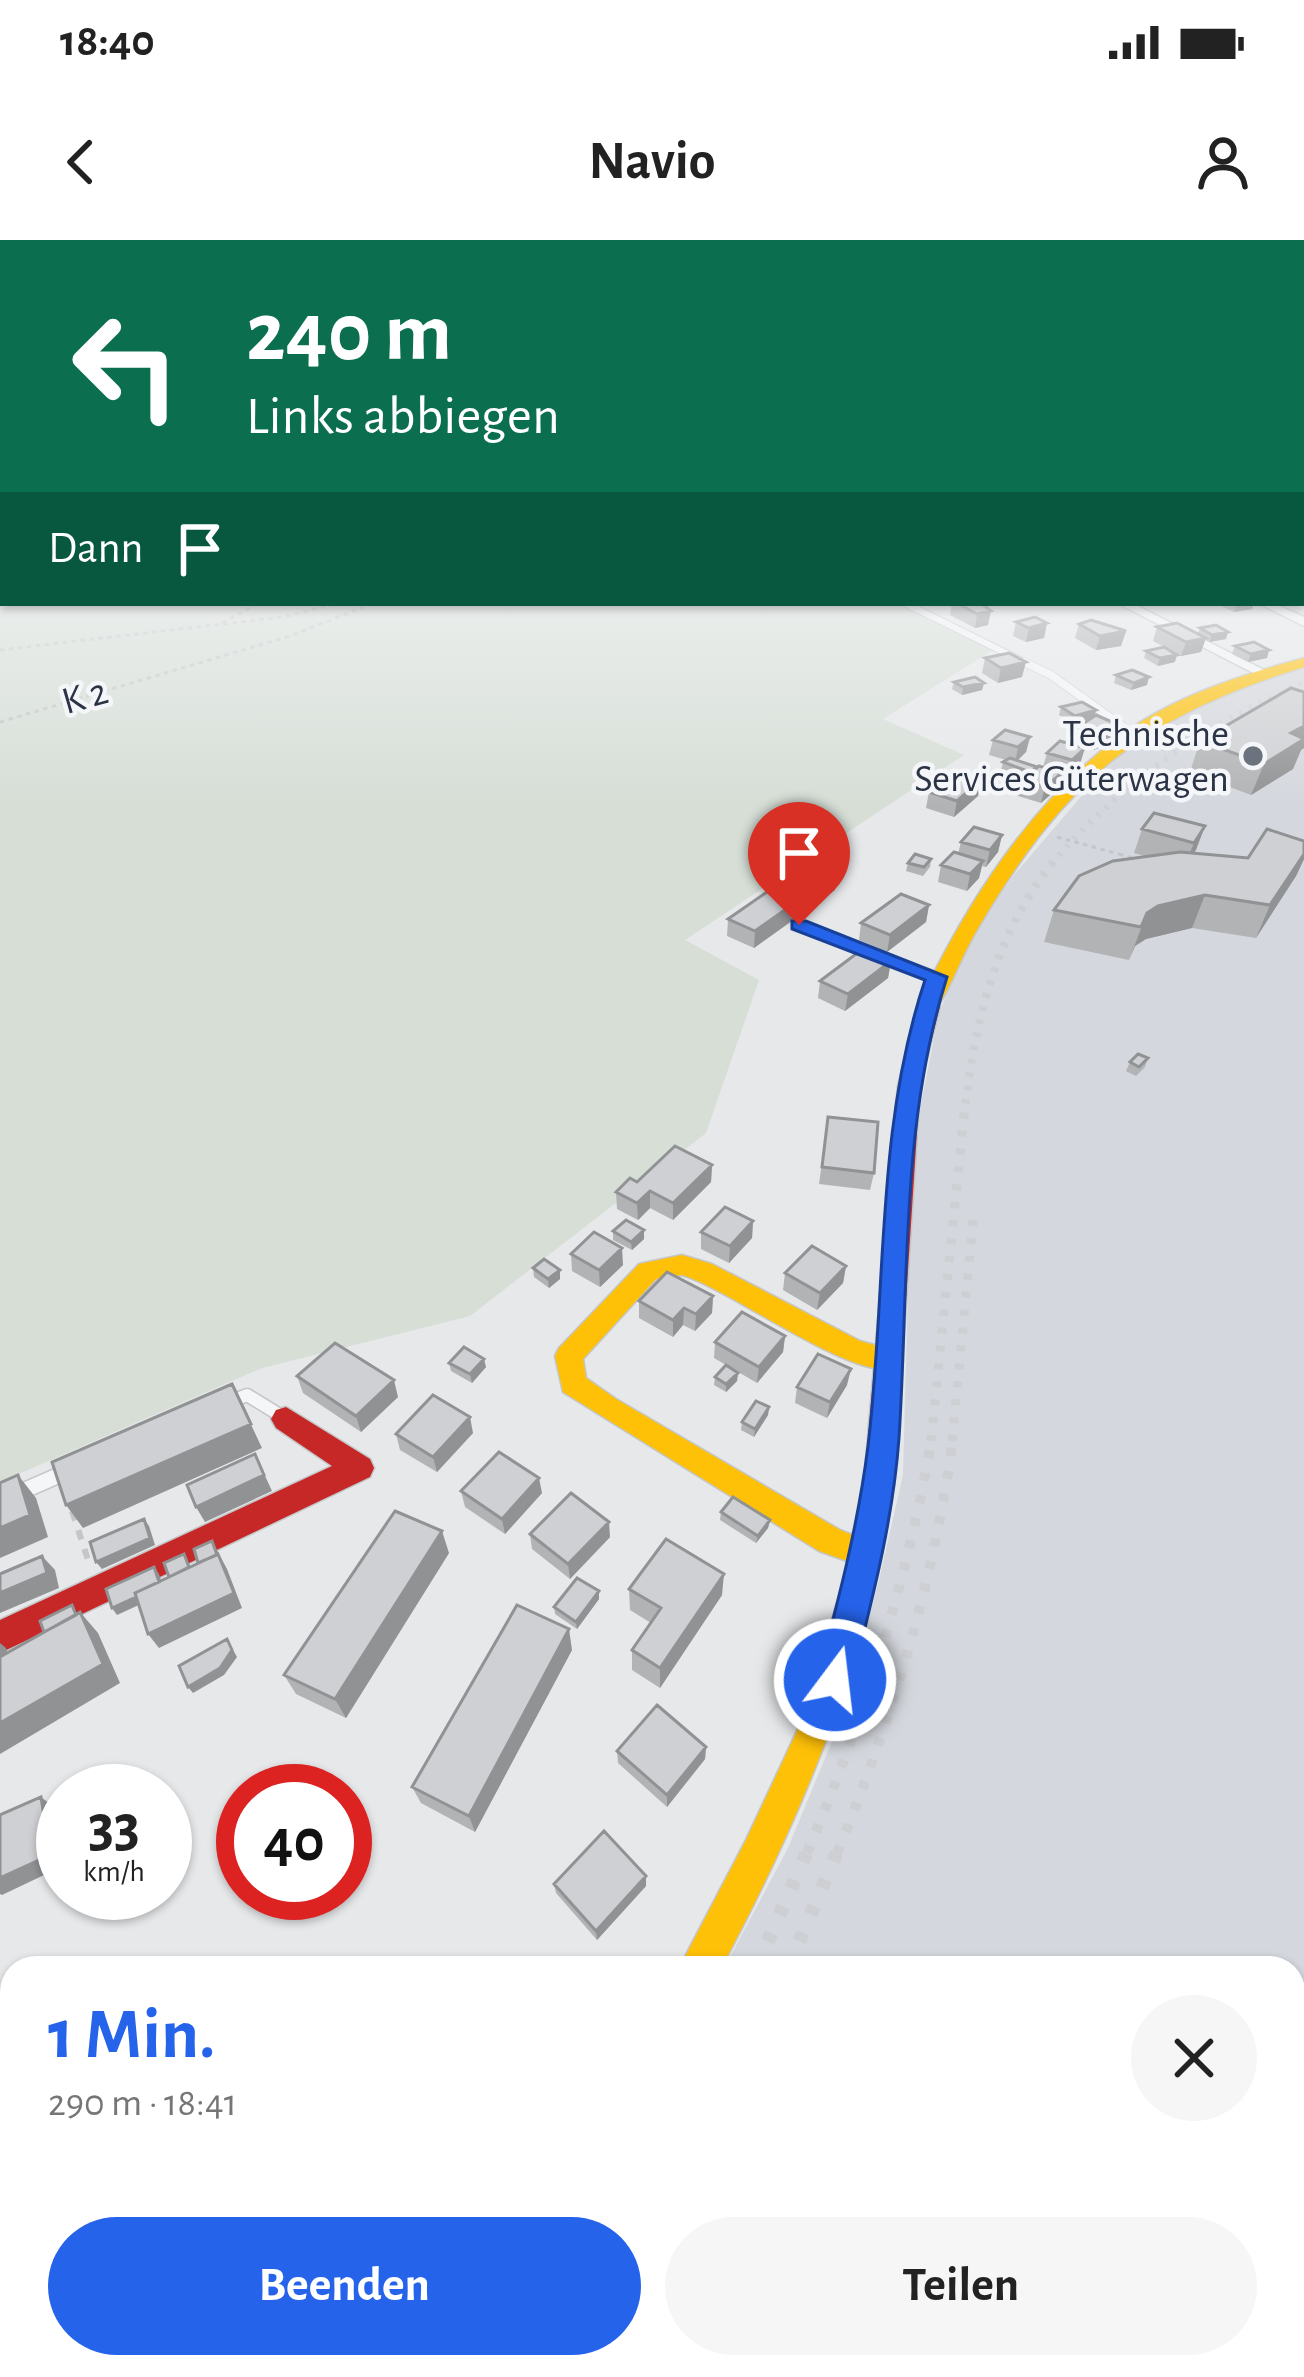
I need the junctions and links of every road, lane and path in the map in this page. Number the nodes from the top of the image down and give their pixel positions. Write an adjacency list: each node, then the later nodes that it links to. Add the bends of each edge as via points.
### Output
1 (252, 607): 8 (path)
2 (320, 607): 8 (path, K 2)
3 (365, 607): 12 (path, K 2)
4 (913, 607): 13 (lane, via 1051,675)
5 (1130, 607): 11 (street)
6 (1272, 607): 7 (street)
7 (1304, 622)
8 (217, 626): 9 (path, K 2)
9 (0, 650)
10 (1304, 662): 11 (street)
11 (1264, 674): 13 (street)
12 (0, 722)
13 (1133, 734): 17 (street, via 998,875)
14 (1057, 837): 15 (path, bridge)
15 (1153, 864)
16 (799, 925): 17 (lane)
17 (937, 977): 18 (street, via 909,1086)
18 (889, 1360): 24 (street); 24 (street, via 852,1350 682,1265 648,1270 569,1356 573,1384 606,1407 830,1541)
19 (206, 1412): 20 (lane, via 247,1394)
20 (286, 1419): 25 (street, via 359,1468)
21 (81, 1466): 22 (lane)
22 (60, 1475): 23 (lane); 25 (path)
23 (0, 1501)
24 (867, 1554): 27 (street, via 835,1680 794,1789)
25 (98, 1591): 26 (street)
26 (0, 1637)
27 (705, 1956)

